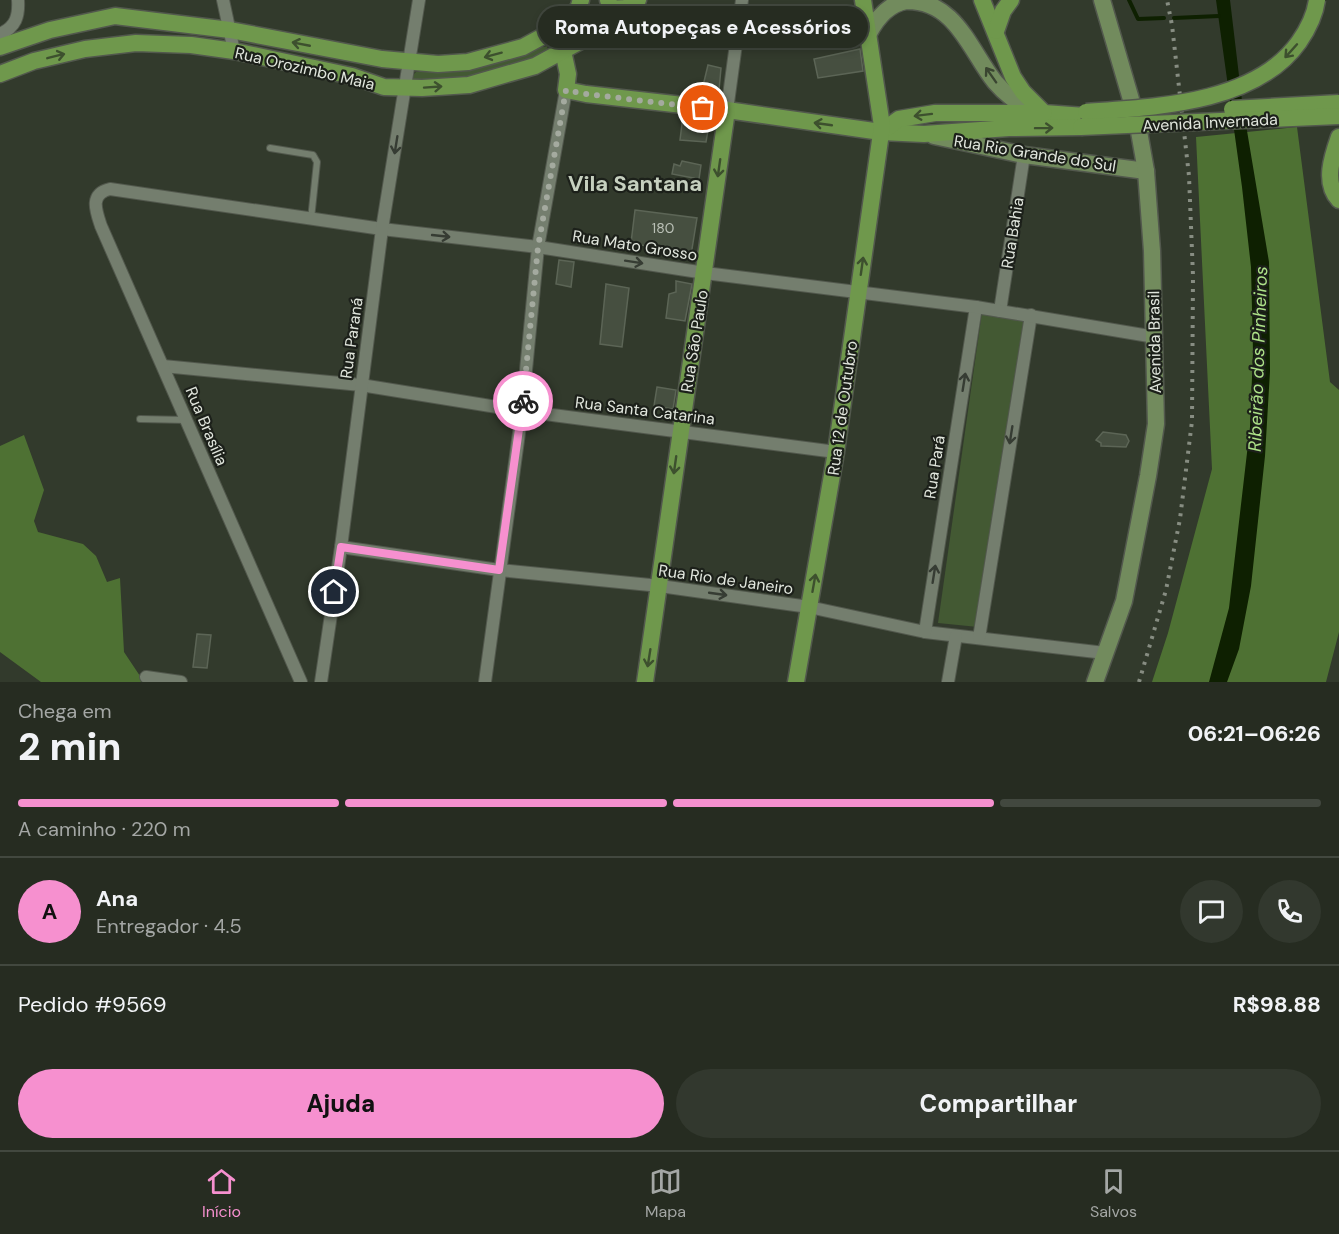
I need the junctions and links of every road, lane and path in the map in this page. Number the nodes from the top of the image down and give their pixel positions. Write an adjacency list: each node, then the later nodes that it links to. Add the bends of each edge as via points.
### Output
1 (223, 0): 14 (street)
2 (420, 0): 22 (street, Rua Paraná)
3 (638, 0): 11 (main road, via 626,8)
4 (741, 0): 27 (street, Rua São Paulo)
5 (863, 0): 16 (main road, Rua 12 de Outubro)
6 (982, 0): 15 (main road)
7 (1011, 0): 15 (main road)
8 (1102, 0): 36 (main road, Avenida Brasil, via 1137,120)
9 (1317, 0): 30 (main road, one-way to 30, bridge, via 1307,31 1292,52 1243,86 1184,102)
10 (580, 3): 13 (main road, via 583,19); 18 (main road, Rua Orozimbo Maia)
11 (609, 4): 13 (main road, Rua Orozimbo Maia, via 607,19)
12 (18, 5): 17 (street, via 12,27)
13 (598, 24): 21 (main road, Rua Orozimbo Maia)
14 (230, 30): 19 (main road, Rua Orozimbo Maia, via 115,16 50,30); 20 (street); 22 (main road, Rua Orozimbo Maia, one-way to 14)
15 (996, 31): 28 (main road, via 1013,77)
16 (869, 33): 28 (main road, one-way to 16, via 1014,101 999,86 954,18 929,2 904,2 883,13); 31 (main road, Rua 12 de Outubro)
17 (0, 34)
18 (547, 34): 21 (main road); 22 (main road, Rua Orozimbo Maia, one-way to 22, via 523,47 468,62)
19 (0, 47)
20 (234, 51): 23 (main road, Rua Orozimbo Maia, one-way to 20, via 34,61 112,44 191,45); 24 (main road, Rua Orozimbo Maia, via 352,76 384,87)
21 (563, 51): 24 (main road, Rua Orozimbo Maia, one-way to 21, via 491,80 535,66); 25 (main road, via 568,74)
22 (408, 62): 24 (street, Rua Paraná)
23 (0, 74)
24 (406, 88): 40 (street, Rua Paraná, one-way to 40)
25 (566, 90): 27 (main road); 41 (street)
26 (1339, 103): 30 (main road, Avenida Invernada, bridge)
27 (727, 110): 31 (main road, one-way to 27); 42 (main road, Rua São Paulo, one-way to 42)
28 (1039, 113): 30 (main road, Rua Rio Grande do Sul); 31 (main road, Rua Rio Grande do Sul, one-way to 31, via 935,113 899,119)
29 (1339, 116): 30 (main road, Avenida Invernada, bridge)
30 (1084, 118): 32 (main road, one-way to 30, via 1009,129)
31 (881, 132): 32 (main road); 43 (main road, Rua 12 de Outubro, one-way to 31)
32 (924, 134): 35 (main road, Rua Rio Grande do Sul)
33 (1339, 137): 38 (main road, via 1330,182)
34 (270, 148): 39 (lane, via 312,155 317,162)
35 (1024, 155): 36 (main road, Rua Rio Grande do Sul); 45 (street, Rua Bahia)
36 (1146, 171): 47 (main road, Avenida Brasil)
37 (110, 189): 39 (street, Rua Mato Grosso); 48 (street, Rua Brasília, via 98,196 95,208)
38 (1339, 200)
39 (311, 219): 40 (street, Rua Mato Grosso)
40 (382, 229): 41 (street, Rua Mato Grosso, one-way to 41); 49 (street, Rua Paraná)
41 (538, 247): 42 (street, Rua Mato Grosso, one-way to 42); 50 (street)
42 (705, 273): 43 (street, Rua Mato Grosso); 53 (main road, Rua São Paulo)
43 (858, 291): 44 (street, Rua Mato Grosso); 54 (main road, Rua 12 de Outubro)
44 (976, 307): 45 (street, Rua Mato Grosso); 59 (street, Rua Pará, one-way to 44)
45 (1000, 311): 46 (street, Rua Mato Grosso)
46 (1030, 315): 47 (street, Rua Mato Grosso); 61 (street, one-way to 61)
47 (1155, 337): 62 (main road, Avenida Brasil, via 1155,424 1148,476 1124,601)
48 (163, 366): 49 (street, Rua Santa Catarina); 52 (street, Rua Brasília)
49 (362, 385): 50 (street, Rua Santa Catarina); 55 (street, Rua Paraná)
50 (522, 411): 53 (street, Rua Santa Catarina); 56 (street)
51 (140, 418): 52 (lane)
52 (187, 420): 65 (street, Rua Brasília)
53 (680, 430): 54 (street, Rua Santa Catarina); 57 (main road, Rua São Paulo, one-way to 57)
54 (836, 452): 58 (main road, Rua 12 de Outubro, one-way to 54)
55 (341, 547): 56 (street, Rua Rio de Janeiro); 66 (street, Rua Paraná)
56 (499, 570): 57 (street, Rua Rio de Janeiro); 67 (street)
57 (660, 586): 58 (street, Rua Rio de Janeiro, one-way to 58); 68 (main road, Rua São Paulo, one-way to 68)
58 (810, 607): 59 (street, Rua Rio de Janeiro); 69 (main road, Rua 12 de Outubro)
59 (925, 632): 60 (street, Rua Rio de Janeiro)
60 (956, 636): 61 (street, Rua Rio de Janeiro); 70 (street)
61 (979, 638): 62 (street, Rua Rio de Janeiro)
62 (1105, 653): 71 (main road, Avenida Brasil)
63 (146, 677): 64 (street)
64 (181, 682)
65 (301, 682)
66 (321, 682)
67 (485, 682)
68 (645, 682)
69 (796, 682)
70 (948, 682)
71 (1095, 682)

